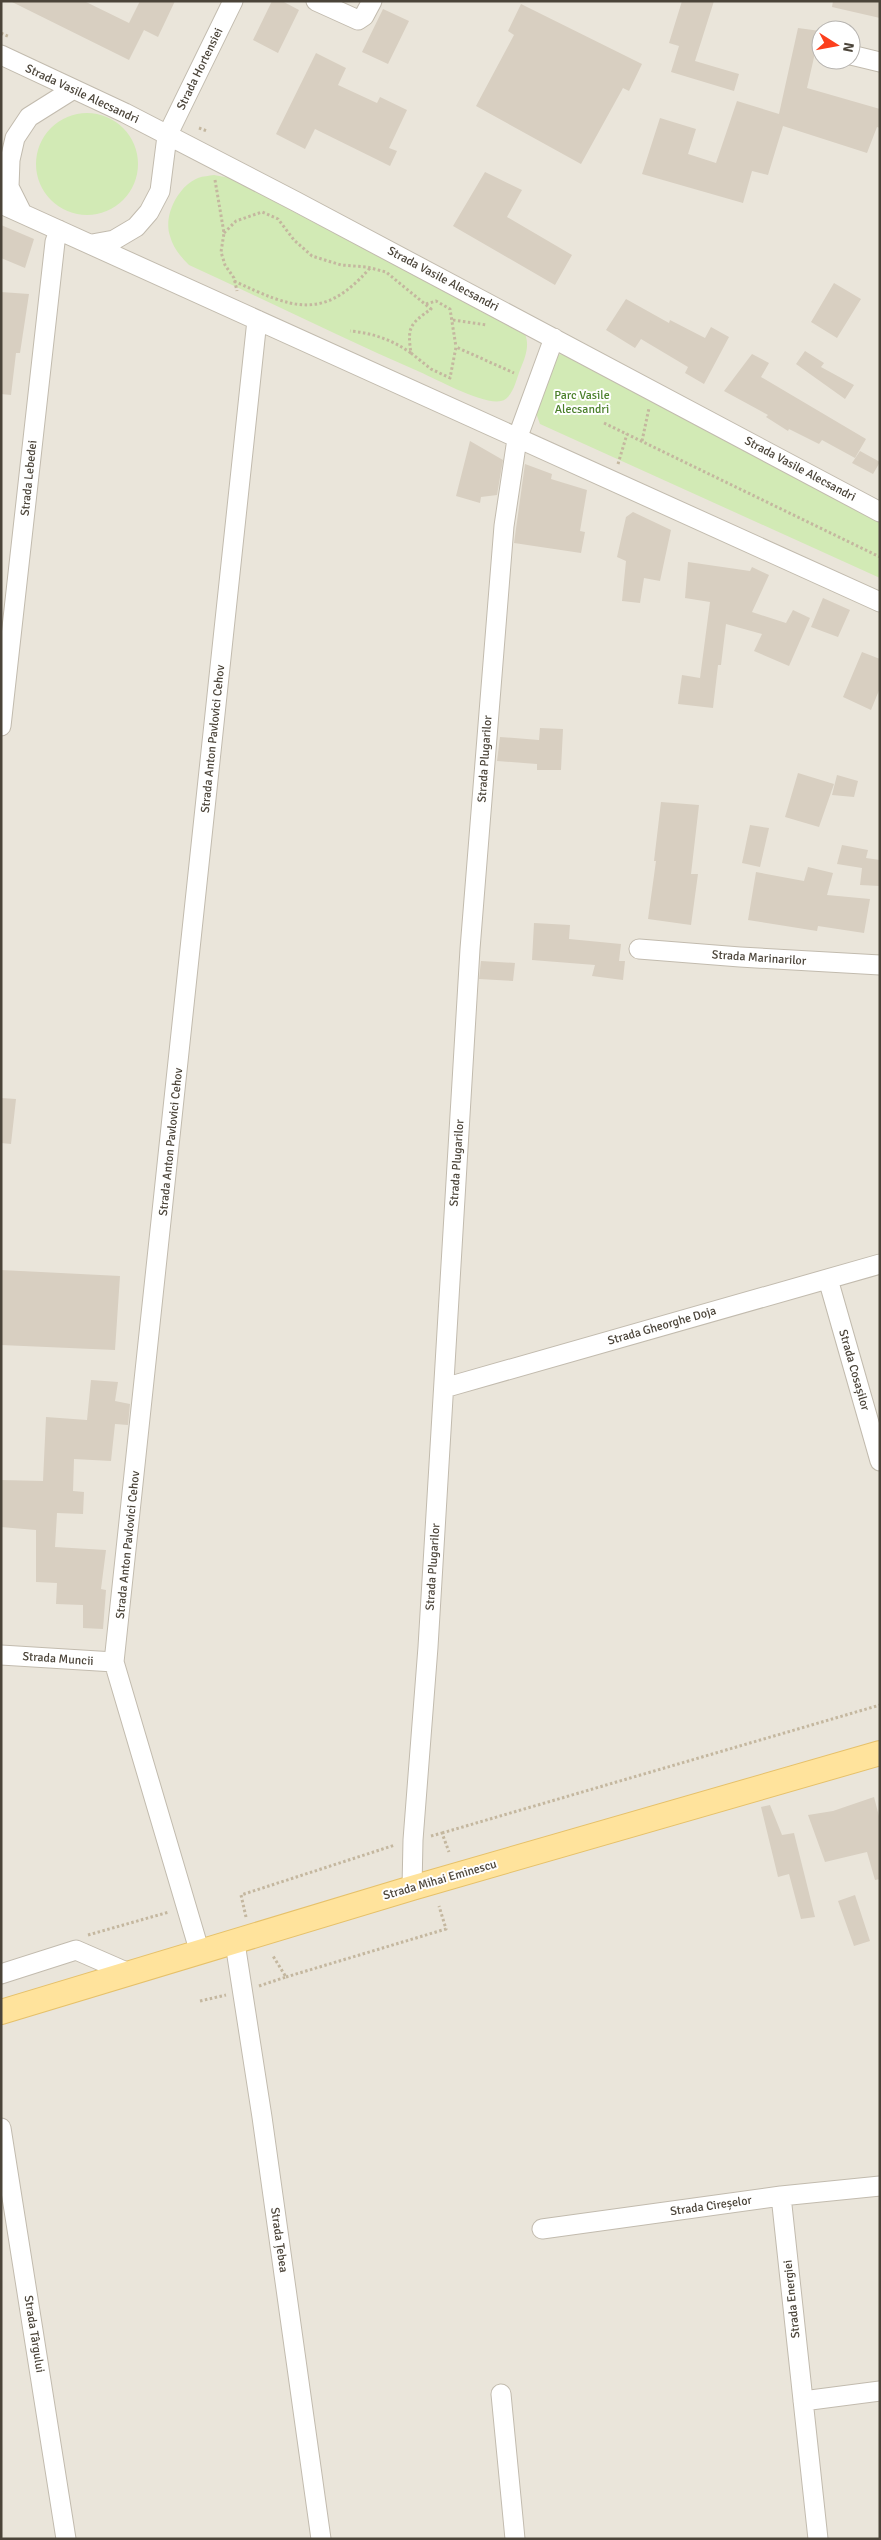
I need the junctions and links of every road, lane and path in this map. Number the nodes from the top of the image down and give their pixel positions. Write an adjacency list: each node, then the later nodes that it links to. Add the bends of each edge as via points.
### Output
1 (233, 1): 10 (street, Strada Hortensiei)
2 (316, 1): 3 (street, via 358,20)
3 (372, 1)
4 (1, 55): 7 (street, Strada Vasile Alecsandri)
5 (861, 57): 6 (street)
6 (880, 62)
7 (72, 90): 10 (street, Strada Vasile Alecsandri); 13 (street, via 29,117 15,138 9,187)
8 (199, 128): 9 (path)
9 (207, 131)
10 (168, 136): 16 (street, via 160,191 149,212 136,227 114,240); 25 (street, Strada Vasile Alecsandri)
11 (214, 178): 15 (path)
12 (1, 204): 13 (street)
13 (22, 213): 14 (street)
14 (59, 230): 16 (street); 38 (street, Strada Lebedei, via 55,242)
15 (224, 233): 17 (path, via 236,221 262,212 278,219 312,256 341,265); 18 (path, via 221,252)
16 (92, 244): 21 (street)
17 (370, 268): 18 (path, via 338,298 296,306); 20 (path, via 386,272)
18 (234, 281): 19 (path)
19 (238, 297)
20 (426, 304): 22 (path, via 436,301 450,308); 27 (path, via 431,309 414,321 408,334)
21 (258, 320): 32 (street); 46 (street, Strada Anton Pavlovici Cehov)
22 (453, 320): 23 (path); 26 (path)
23 (495, 326)
24 (350, 331): 27 (path, via 367,332 394,342)
25 (554, 338): 32 (street, Strada Plugarilor); 35 (street, Strada Vasile Alecsandri)
26 (456, 347): 27 (path, via 450,378 431,369); 28 (path)
27 (411, 353)
28 (514, 373)
29 (650, 404): 33 (path)
30 (604, 423): 31 (path)
31 (627, 434): 33 (path); 34 (path)
32 (517, 439): 37 (street); 43 (street, Strada Plugarilor, via 504,526 470,949)
33 (642, 441): 36 (path)
34 (616, 470)
35 (880, 512)
36 (880, 558)
37 (880, 602)
38 (1, 726)
39 (639, 948): 40 (street, Strada Marinarilor)
40 (880, 965)
41 (880, 1264): 42 (street, Strada Gheorghe Doja)
42 (828, 1278): 43 (street, Strada Gheorghe Doja); 44 (street, Strada Cosașilor)
43 (444, 1388): 53 (street, Strada Plugarilor)
44 (880, 1461)
45 (1, 1655): 46 (street, Strada Muncii)
46 (114, 1662): 59 (street, Strada Anton Pavlovici Cehov)
47 (880, 1704): 49 (path)
48 (880, 1753): 53 (main road, Strada Mihai Eminescu)
49 (442, 1833): 50 (path); 52 (path)
50 (426, 1837)
51 (395, 1845): 56 (path, via 241,1895)
52 (448, 1852)
53 (412, 1888): 58 (main road, Strada Mihai Eminescu)
54 (439, 1906): 63 (path, via 446,1929)
55 (174, 1910): 57 (path)
56 (246, 1917)
57 (78, 1938)
58 (235, 1943): 59 (main road, Strada Mihai Eminescu); 76 (street, Strada Țebea)
59 (200, 1953): 62 (main road, Strada Mihai Eminescu)
60 (273, 1956): 63 (path)
61 (1, 1974): 62 (street, via 76,1950)
62 (130, 1974): 67 (main road, Strada Mihai Eminescu)
63 (286, 1977): 64 (path)
64 (254, 1987)
65 (230, 1994): 66 (path)
66 (200, 2001)
67 (1, 2012)
68 (1, 2128): 75 (street, Strada Târgului)
69 (880, 2186): 70 (street, Strada Cireșelor)
70 (781, 2196): 71 (street, Strada Cireșelor); 74 (street, Strada Energiei)
71 (542, 2229)
72 (880, 2391): 74 (street)
73 (501, 2394): 77 (street)
74 (803, 2402): 78 (street, Strada Energiei)
75 (66, 2539)
76 (321, 2539)
77 (515, 2539)
78 (818, 2539)

